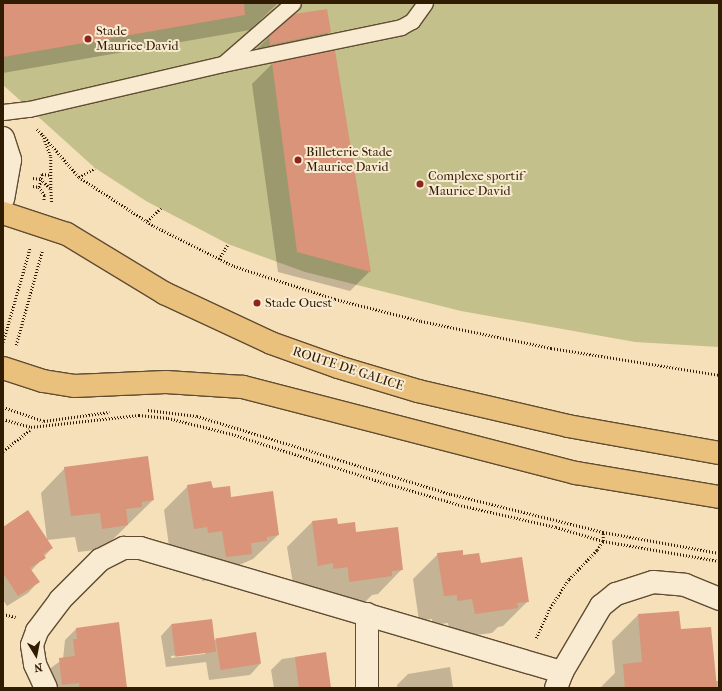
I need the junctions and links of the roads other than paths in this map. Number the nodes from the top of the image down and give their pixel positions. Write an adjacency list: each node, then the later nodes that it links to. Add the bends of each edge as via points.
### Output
1 (293, 3): 3 (lane)
2 (425, 3): 3 (lane, via 412,21 401,27)
3 (223, 64): 4 (lane, via 29,109)
4 (3, 112)
5 (3, 138): 6 (street, via 10,160)
6 (3, 198)
7 (3, 213): 9 (main road, ROUTE DE GALICE, via 68,234 164,293 271,343 338,367 418,391 568,426)
8 (3, 368): 10 (main road, via 43,381 74,386 166,382 243,387 576,473)
9 (719, 453)
10 (719, 497)
11 (719, 599): 13 (street, via 685,585 653,582 616,594 601,606)
12 (367, 614): 13 (street, via 528,662); 14 (street, via 140,548 124,548 100,560 60,600 37,631 32,645 34,664); 15 (street)
13 (559, 680)
14 (46, 688)
15 (367, 688)

